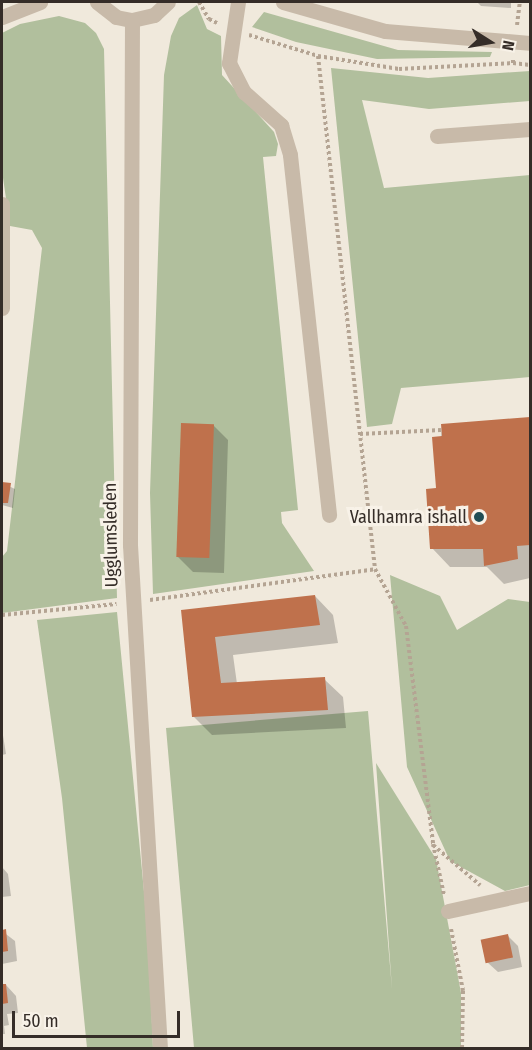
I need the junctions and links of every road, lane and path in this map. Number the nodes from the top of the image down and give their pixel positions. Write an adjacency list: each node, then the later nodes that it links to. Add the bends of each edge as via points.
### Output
1 (40, 2): 8 (street)
2 (97, 2): 9 (street, via 109,13)
3 (168, 2): 9 (street, via 154,15)
4 (199, 2): 10 (path, via 209,19)
5 (238, 2): 10 (street)
6 (283, 2): 11 (street, via 385,31)
7 (520, 2): 11 (path)
8 (2, 17)
9 (132, 20): 24 (street, Ugglumsleden)
10 (232, 29): 13 (path); 22 (street, via 229,63 235,76 286,136)
11 (514, 42): 12 (street); 14 (path)
12 (531, 43)
13 (318, 56): 14 (path, via 381,68); 21 (path, via 316,66)
14 (513, 63): 15 (path)
15 (531, 65)
16 (531, 129): 17 (street)
17 (437, 136)
18 (2, 204): 19 (street)
19 (2, 308)
20 (441, 430): 21 (path)
21 (360, 434): 23 (path)
22 (329, 515)
23 (375, 569): 24 (path); 26 (path, via 406,626)
24 (132, 602): 25 (path); 30 (street, Ugglumsleden)
25 (2, 615)
26 (433, 844): 28 (path); 29 (path)
27 (531, 893): 28 (street)
28 (497, 900): 29 (street)
29 (448, 911): 31 (path, via 464,991)
30 (160, 1048)
31 (462, 1048)

